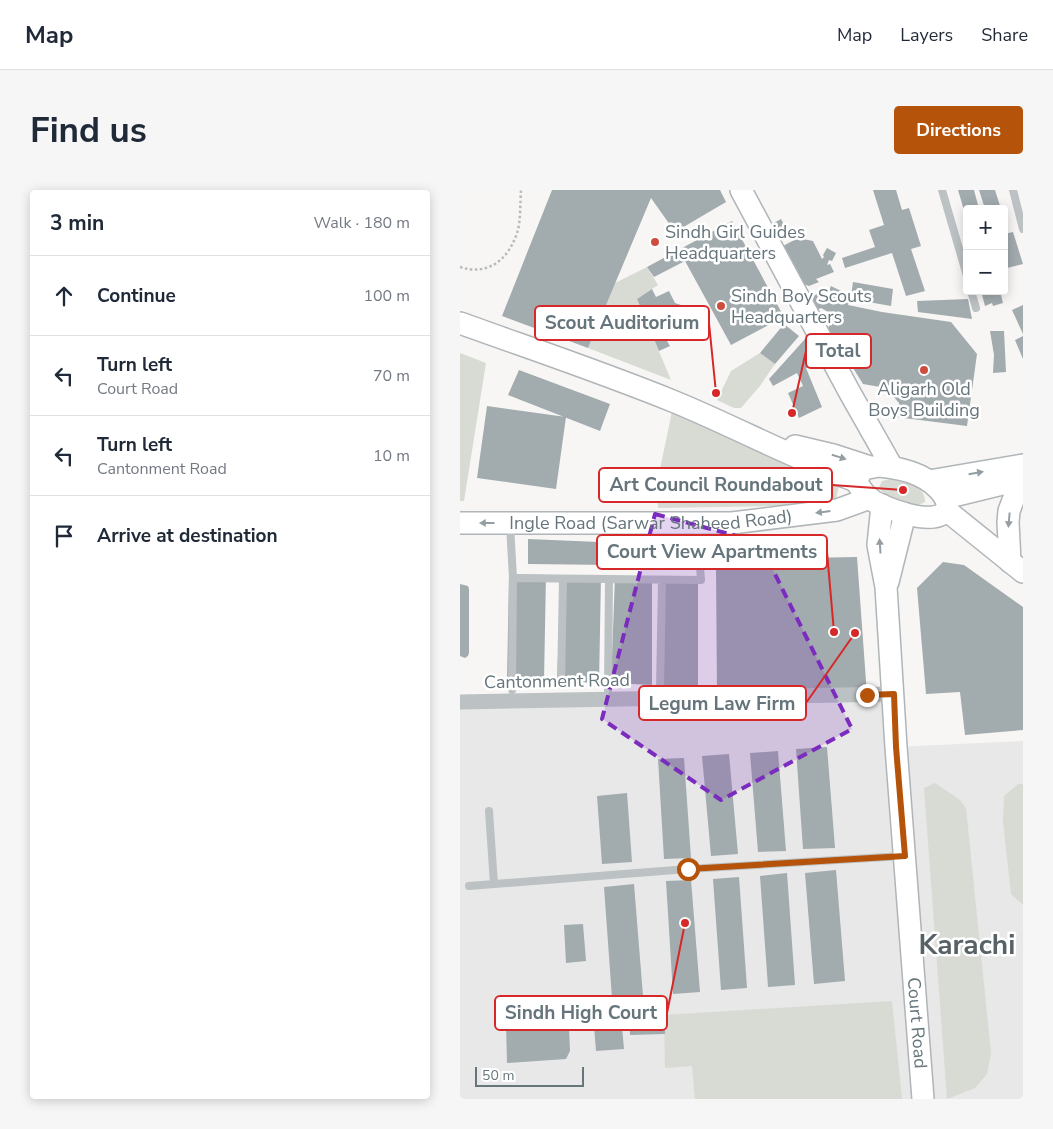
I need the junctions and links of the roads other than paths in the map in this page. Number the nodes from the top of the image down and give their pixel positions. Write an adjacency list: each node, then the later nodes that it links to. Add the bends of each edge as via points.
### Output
1 (741, 190): 9 (main road)
2 (942, 190): 5 (lane)
3 (1012, 190): 4 (lane)
4 (1023, 229)
5 (963, 262)
6 (972, 295): 7 (lane)
7 (976, 308)
8 (460, 323): 10 (main road, via 674,402 758,438 834,455)
9 (892, 467): 10 (main road); 12 (main road)
10 (863, 474): 13 (main road, via 861,489)
11 (1022, 474): 12 (main road, one-way to 11); 14 (main road); 19 (main road, one-way to 19, via 1008,522)
12 (929, 481): 14 (main road, via 939,489)
13 (876, 502): 15 (main road); 18 (main road, Ingle Road (Sarwar Shaheed Road), one-way to 18, via 732,523); 24 (main road, Court Road, one-way to 13, via 878,545)
14 (946, 504): 15 (main road, via 941,514 934,516); 19 (main road)
15 (905, 514): 24 (main road, Court Road)
16 (460, 523): 17 (main road, Ingle Road (Sarwar Shaheed Road), one-way to 16)
17 (510, 523): 18 (main road, Ingle Road (Sarwar Shaheed Road)); 20 (lane)
18 (697, 523): 23 (lane, via 701,580)
19 (1017, 567)
20 (513, 578): 21 (lane); 27 (lane)
21 (563, 579): 22 (lane); 25 (lane)
22 (610, 579): 23 (lane); 28 (lane)
23 (662, 580): 26 (lane)
24 (886, 587): 29 (main road, Court Road)
25 (561, 685)
26 (660, 689)
27 (512, 690)
28 (608, 691)
29 (894, 694): 30 (street, Cantonment Road); 32 (main road, Court Road)
30 (460, 702)
31 (490, 811): 33 (lane)
32 (905, 856): 33 (lane); 35 (main road, Court Road)
33 (494, 884): 34 (lane)
34 (469, 886)
35 (923, 1099)

